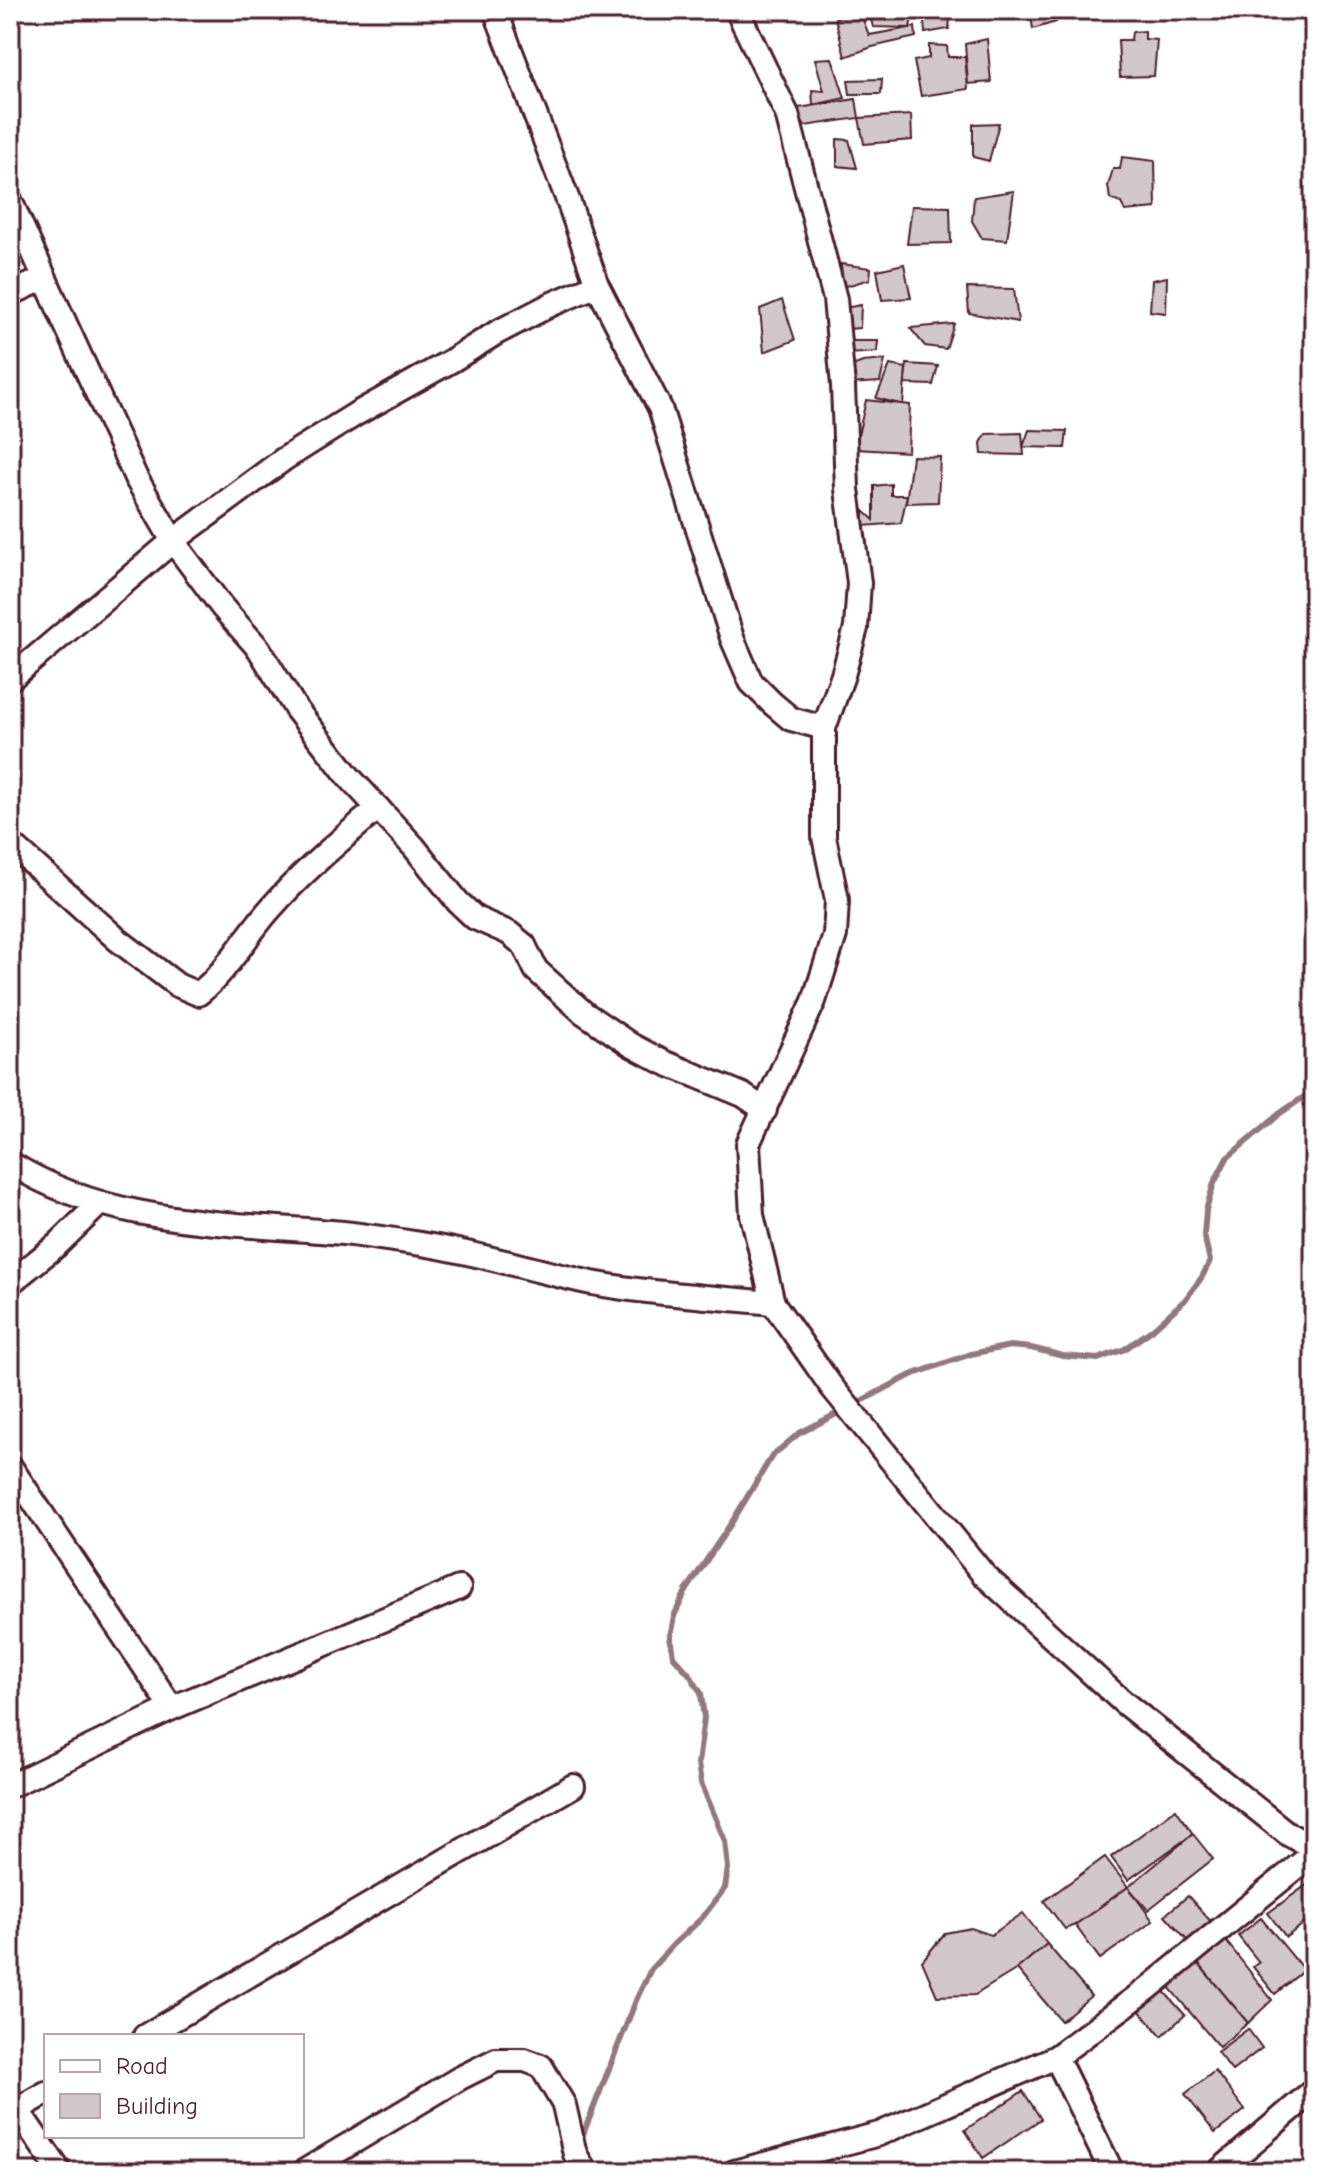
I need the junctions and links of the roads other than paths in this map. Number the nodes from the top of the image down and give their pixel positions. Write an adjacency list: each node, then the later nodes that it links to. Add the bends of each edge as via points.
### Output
1 (495, 10): 5 (street)
2 (737, 10): 9 (street, via 787,114 835,299 847,489 859,583 856,628)
3 (10, 200): 4 (street)
4 (45, 278): 6 (street); 7 (street, via 136,478)
5 (597, 285): 7 (street, via 496,333 356,414 284,459); 9 (street, via 660,408 732,638 751,682 791,719)
6 (10, 294)
7 (173, 541): 8 (street); 10 (street, via 259,649 296,709)
8 (10, 679)
9 (824, 728): 12 (street, via 824,837 837,900 835,935 814,1001)
10 (378, 808): 11 (street, via 270,909 198,994 177,985 118,940); 12 (street, via 458,902 475,918 524,945 536,970 584,1013 631,1045)
11 (10, 843)
12 (765, 1110): 16 (street, via 748,1144 752,1215)
13 (10, 1163): 14 (street, via 59,1190)
14 (99, 1204): 15 (street); 16 (street, via 176,1219 344,1233 594,1283)
15 (10, 1283)
16 (773, 1303): 22 (street, via 831,1386 984,1575 1123,1702)
17 (10, 1466): 19 (street)
18 (459, 1588): 19 (street)
19 (172, 1708): 20 (street)
20 (10, 1786)
21 (573, 1786): 23 (street)
22 (1314, 1851): 24 (street)
23 (148, 2034)
24 (1056, 2057): 31 (street, via 879,2134); 32 (street)
25 (1314, 2090): 33 (street)
26 (44, 2094): 27 (street)
27 (14, 2104): 28 (street)
28 (60, 2172)
29 (303, 2172): 30 (street, via 496,2060 541,2066 564,2105 575,2154)
30 (586, 2172)
31 (734, 2172)
32 (1112, 2172)
33 (1218, 2172)

